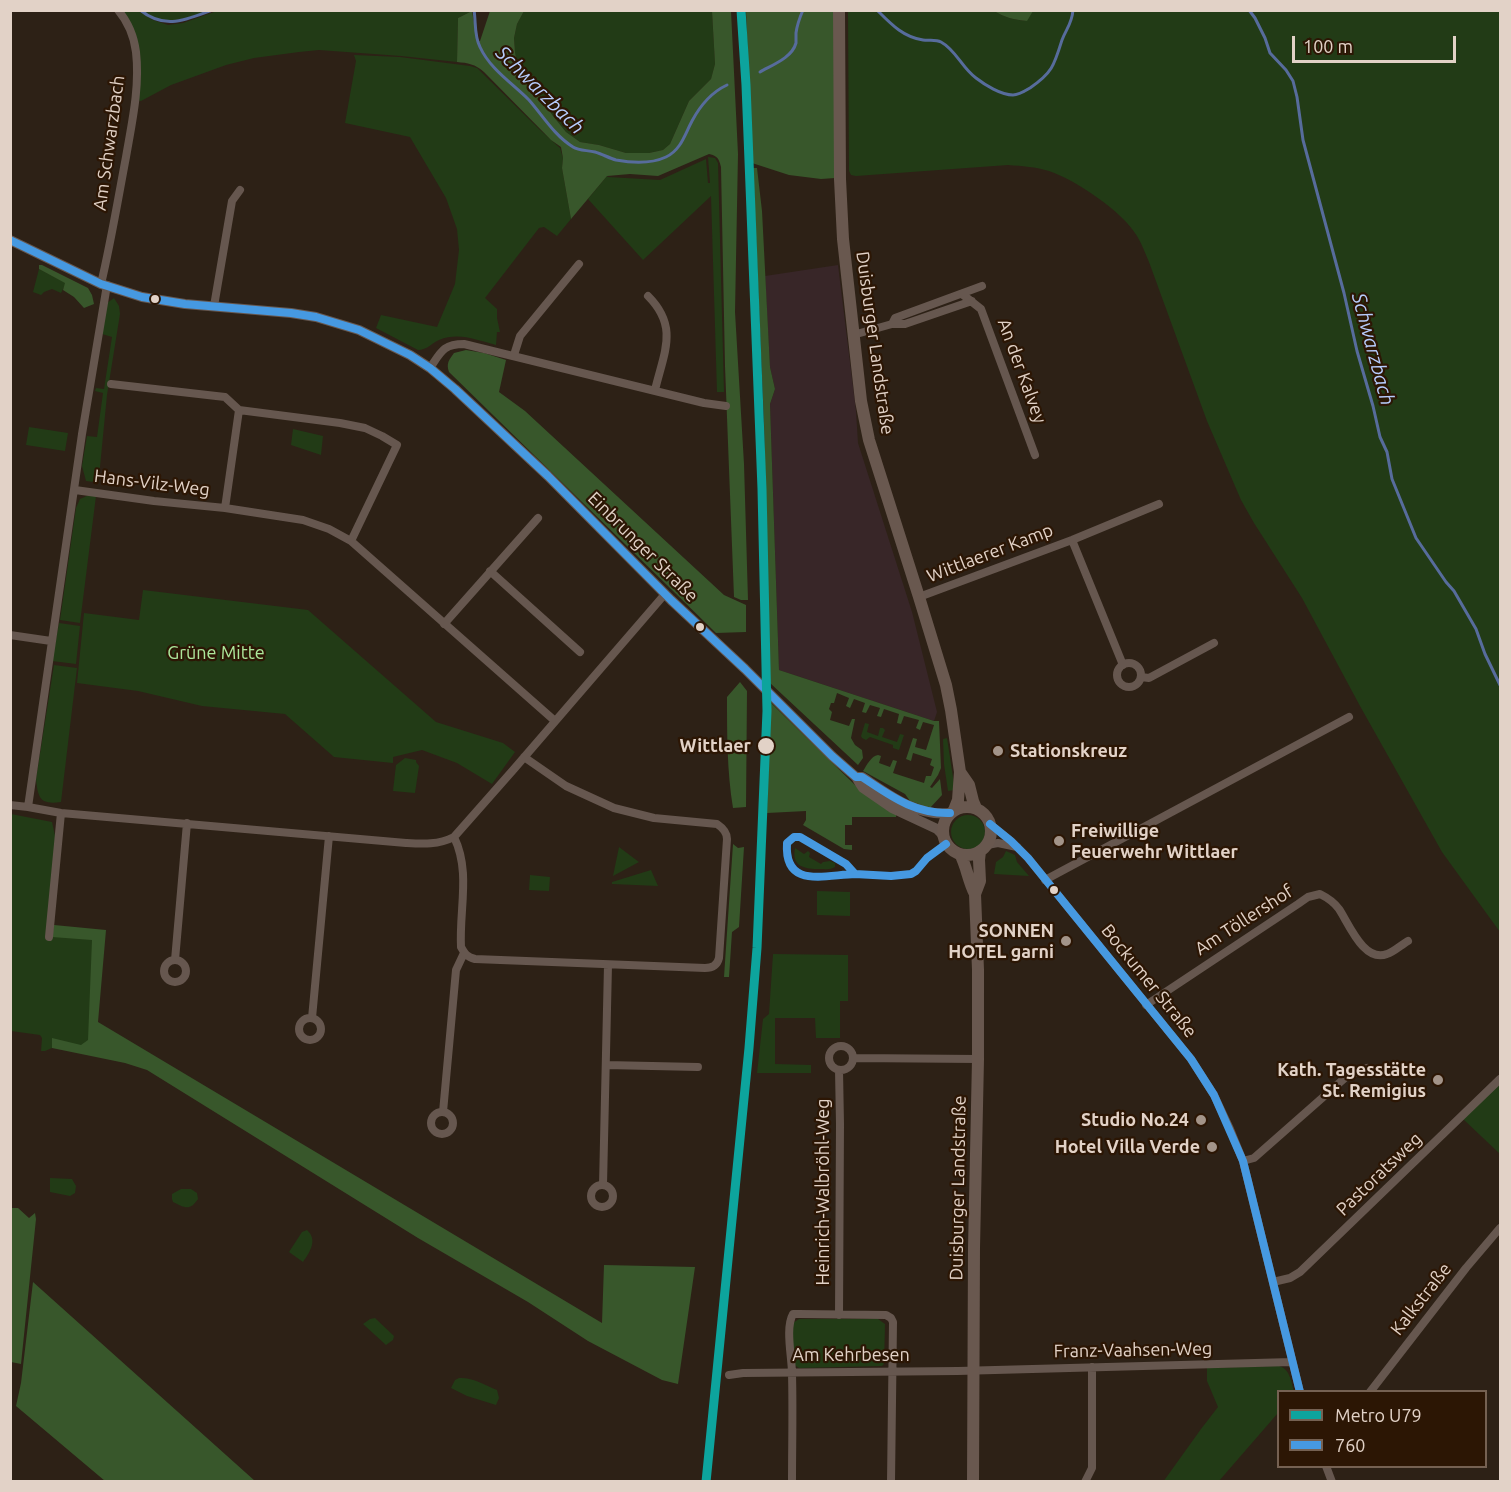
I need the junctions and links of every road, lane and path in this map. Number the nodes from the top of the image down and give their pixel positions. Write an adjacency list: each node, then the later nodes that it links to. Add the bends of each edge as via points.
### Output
1 (117, 10): 6 (street, Am Schwarzbach, via 132,35 137,76)
2 (839, 13): 13 (main road, Duisburger Landstraße, via 840,178)
3 (240, 190): 11 (street, via 232,201)
4 (10, 240): 6 (street, Einbrunger Straße)
5 (579, 264): 14 (street, via 520,336)
6 (104, 284): 11 (street, Einbrunger Straße, via 142,297); 21 (street, Am Schwarzbach)
7 (982, 286): 8 (street)
8 (962, 294): 10 (street, An der Kalvey); 12 (street, via 895,318)
9 (648, 296): 17 (street, via 660,308 667,333)
10 (972, 301): 12 (street, via 905,324); 20 (street, An der Kalvey, via 981,309)
11 (214, 306): 15 (street, Einbrunger Straße, via 291,313 338,323 366,333)
12 (892, 324): 13 (street)
13 (853, 335): 29 (main road, Duisburger Landstraße, via 869,440)
14 (514, 355): 15 (street, via 456,344 446,347); 17 (street)
15 (430, 368): 28 (street, Einbrunger Straße, via 548,476)
16 (111, 384): 19 (street, via 225,397)
17 (655, 390): 18 (street)
18 (726, 406)
19 (239, 410): 23 (street, Hans-Vilz-Weg); 26 (street, via 365,428 397,445)
20 (1035, 455)
21 (75, 490): 23 (street, Hans-Vilz-Weg); 32 (street, Am Schwarzbach)
22 (1159, 504): 25 (street, Wittlaerer Kamp)
23 (225, 508): 26 (street, Hans-Vilz-Weg, via 303,520)
24 (538, 518): 27 (street)
25 (1072, 540): 29 (street, Wittlaerer Kamp); 35 (street, Wittlaerer Kamp)
26 (351, 541): 30 (street, Hans-Vilz-Weg)
27 (490, 571): 30 (street); 34 (street)
28 (665, 594): 38 (street); 41 (street, Einbrunger Straße)
29 (920, 597): 40 (main road, Duisburger Landstraße, via 951,710)
30 (444, 624): 38 (street, Hans-Vilz-Weg)
31 (10, 635): 32 (street)
32 (51, 641): 43 (street, Am Schwarzbach)
33 (1214, 643): 36 (street, Wittlaerer Kamp, via 1149,678)
34 (580, 652)
35 (1123, 665): 36 (street, via 1138,666); 36 (street, Wittlaerer Kamp, via 1117,675 1123,686 1134,686)
36 (1142, 677)
37 (1349, 717): 55 (street)
38 (555, 721): 39 (street)
39 (524, 758): 51 (street); 61 (street, via 566,786 614,808 654,818 717,824 727,835 718,963 705,968)
40 (960, 772): 44 (main road, Duisburger Landstraße); 45 (main road, Duisburger Landstraße, via 958,800)
41 (856, 777): 45 (street, Einbrunger Straße, via 917,809 932,813); 49 (street, Einbrunger Straße, via 863,788 892,808 929,824)
42 (10, 805): 43 (street)
43 (27, 807): 46 (street)
44 (976, 808): 45 (main road, via 967,806); 48 (main road, Duisburger Landstraße)
45 (952, 811): 49 (main road, Duisburger Landstraße, via 944,821)
46 (61, 813): 47 (street); 57 (street)
47 (187, 823): 50 (street); 60 (street)
48 (990, 824): 52 (street, Bockumer Straße); 53 (main road, Duisburger Landstraße, via 990,837)
49 (943, 835): 54 (main road, Duisburger Landstraße, via 950,848)
50 (329, 836): 51 (street, via 426,844); 63 (street)
51 (454, 837): 59 (street, via 462,860)
52 (1017, 847): 53 (street, via 998,843); 55 (street, Bockumer Straße)
53 (983, 848): 54 (main road, via 972,855); 56 (main road, Duisburger Landstraße)
54 (960, 854): 56 (main road, Duisburger Landstraße)
55 (1045, 880): 62 (street, Bockumer Straße)
56 (975, 894): 65 (main road, Duisburger Landstraße)
57 (50, 937)
58 (1408, 941): 62 (street, Am Töllershof, via 1387,954 1370,953 1338,907 1320,894 1308,897)
59 (464, 953): 61 (street, via 475,959); 71 (street, via 456,970)
60 (175, 960)
61 (608, 965): 66 (street)
62 (1146, 1005): 72 (street, Bockumer Straße, via 1191,1059 1214,1095)
63 (312, 1018)
64 (853, 1058): 65 (street, Heinrich-Walbröhl-Weg); 69 (street, via 850,1066); 69 (street, Heinrich-Walbröhl-Weg, via 845,1047 834,1048 829,1054 830,1062)
65 (978, 1059): 79 (main road, Duisburger Landstraße)
66 (606, 1065): 67 (street); 73 (street)
67 (698, 1067)
68 (1367, 1068): 72 (street, via 1346,1077 1254,1158)
69 (839, 1070): 76 (street, Heinrich-Walbröhl-Weg)
70 (1500, 1079): 75 (street, Pastoratsweg, via 1300,1272)
71 (443, 1112)
72 (1243, 1161): 75 (street, Bockumer Straße)
73 (603, 1185)
74 (1500, 1228): 84 (street, Kalkstraße)
75 (1273, 1282): 77 (street, Bockumer Straße)
76 (839, 1315): 80 (street, via 891,1318); 81 (street, via 793,1314 789,1330)
77 (1292, 1362): 78 (street, Franz-Vaahsen-Weg); 83 (street, Bockumer Straße)
78 (1092, 1367): 79 (street, Franz-Vaahsen-Weg); 89 (street, via 1092,1468)
79 (974, 1370): 80 (street, Am Kehrbesen); 88 (main road, Duisburger Landstraße)
80 (892, 1371): 81 (street, Am Kehrbesen); 87 (street)
81 (792, 1372): 82 (street, Am Kehrbesen); 86 (street)
82 (729, 1375)
83 (1299, 1390)
84 (1372, 1390)
85 (1326, 1468): 90 (street)
86 (792, 1482)
87 (891, 1482)
88 (973, 1482)
89 (1084, 1482)
90 (1332, 1482)

